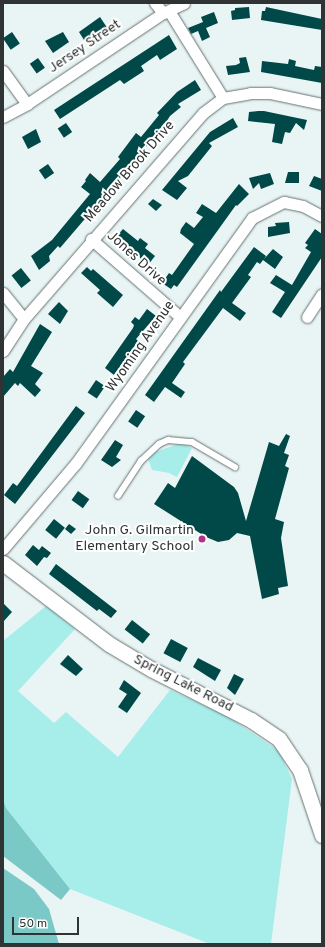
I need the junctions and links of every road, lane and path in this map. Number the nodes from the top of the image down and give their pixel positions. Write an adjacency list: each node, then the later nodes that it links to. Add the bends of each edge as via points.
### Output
1 (155, 3): 3 (street)
2 (184, 3): 3 (street, Jersey Street)
3 (166, 12): 5 (street); 6 (street, Jersey Street)
4 (3, 71): 6 (street)
5 (223, 98): 7 (street, Meadow Brook Drive, via 250,93 270,93); 10 (street, Meadow Brook Drive, via 203,113)
6 (27, 104): 8 (street, Jersey Street)
7 (322, 104)
8 (3, 117)
9 (322, 216): 13 (street, Wyoming Avenue, via 303,206 284,202 252,218)
10 (91, 239): 13 (street, Jones Drive); 15 (street, Meadow Brook Drive)
11 (3, 293): 15 (street)
12 (322, 294): 14 (street)
13 (180, 317): 19 (street, Wyoming Avenue, via 76,463)
14 (307, 317)
15 (24, 319): 16 (street, Meadow Brook Drive)
16 (3, 351)
17 (235, 468): 18 (lane, via 192,442 168,440 159,444 141,461)
18 (118, 496)
19 (3, 549)
20 (3, 564): 21 (main road, Spring Lake Road, via 109,644 151,669 251,720 279,739 300,770)
21 (322, 835)

